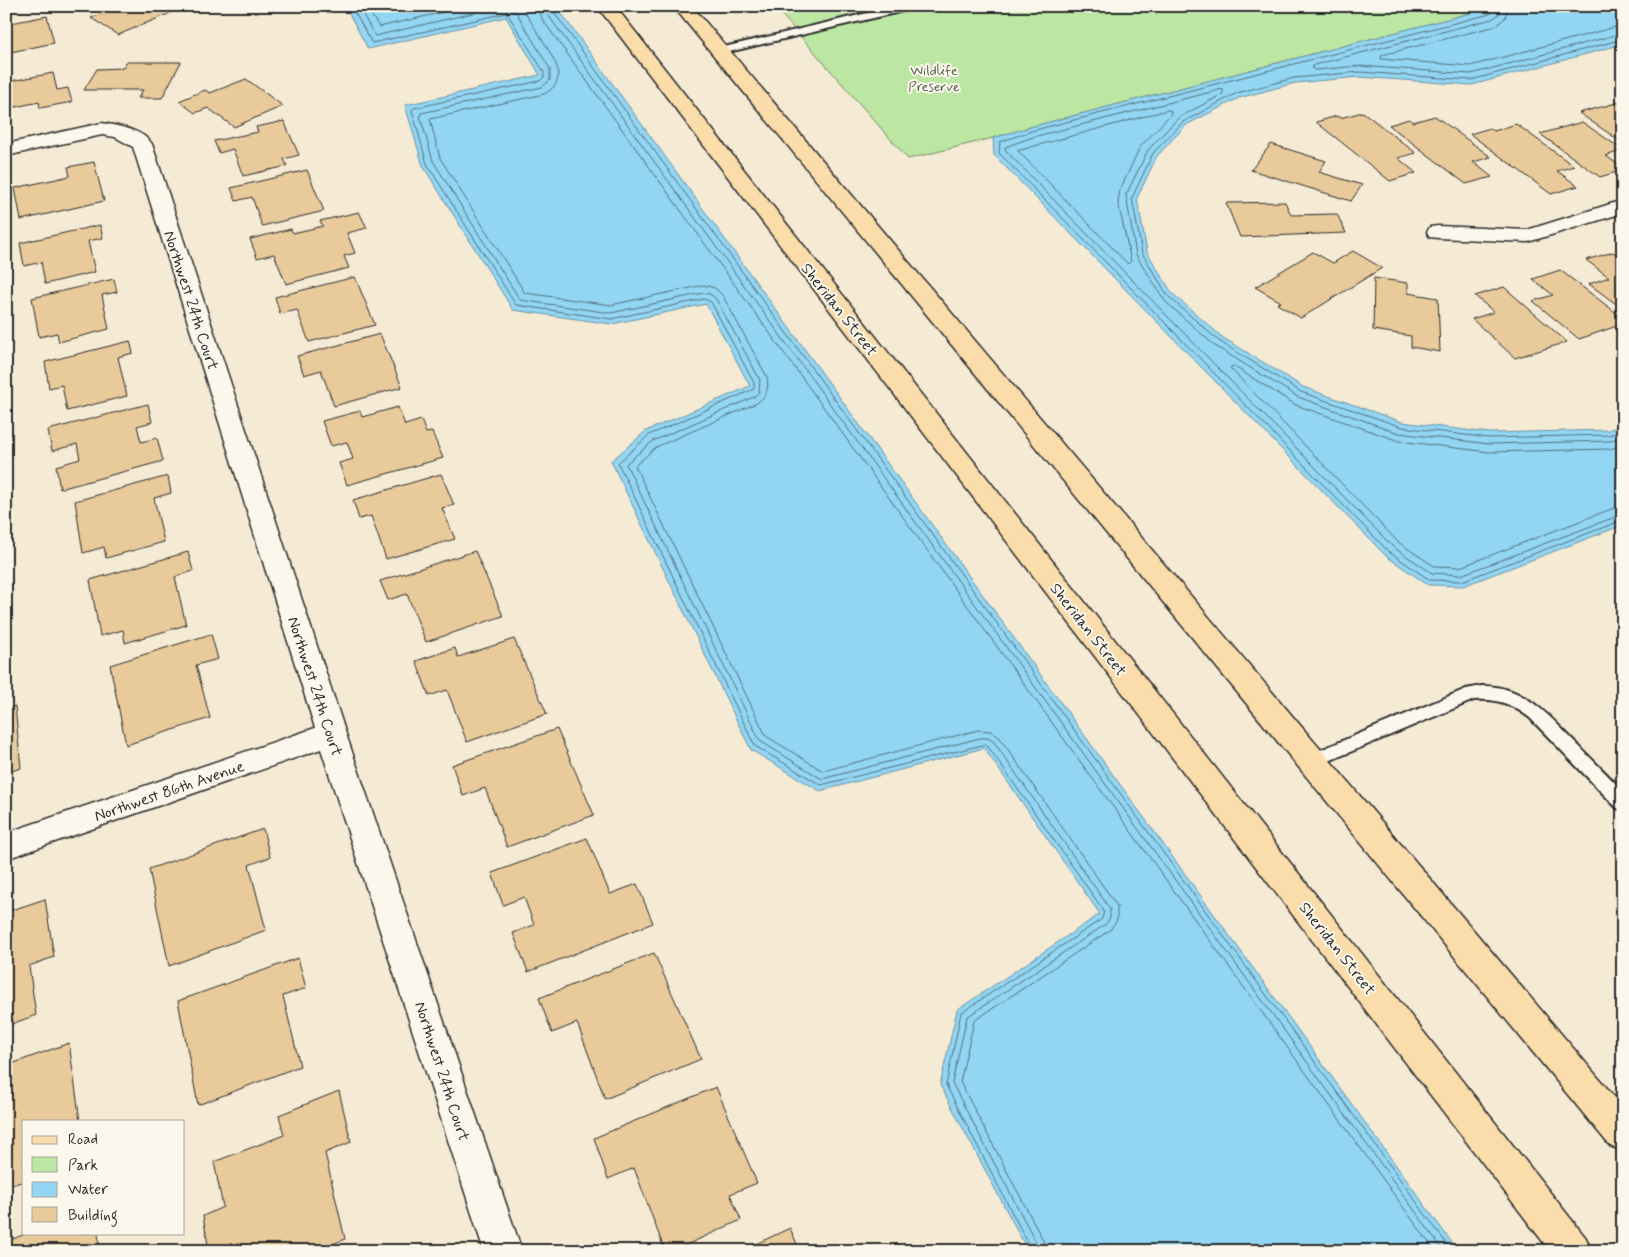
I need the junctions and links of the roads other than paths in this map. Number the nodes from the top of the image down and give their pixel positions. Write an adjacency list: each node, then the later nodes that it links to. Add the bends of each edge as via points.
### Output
1 (606, 6): 14 (main road, Sheridan Street)
2 (682, 6): 4 (main road)
3 (912, 6): 4 (lane)
4 (720, 51): 9 (main road)
5 (6, 150): 8 (street, Northwest 24th Court, via 102,129 120,132 142,144)
6 (1623, 206): 7 (street, via 1528,236)
7 (1438, 232)
8 (331, 734): 11 (street, Northwest 86th Avenue); 13 (street, Northwest 24th Court)
9 (1312, 761): 10 (lane, via 1472,694 1504,694 1521,701 1536,713); 12 (main road)
10 (1623, 802)
11 (6, 846)
12 (1623, 1134)
13 (504, 1251)
14 (1574, 1251)

